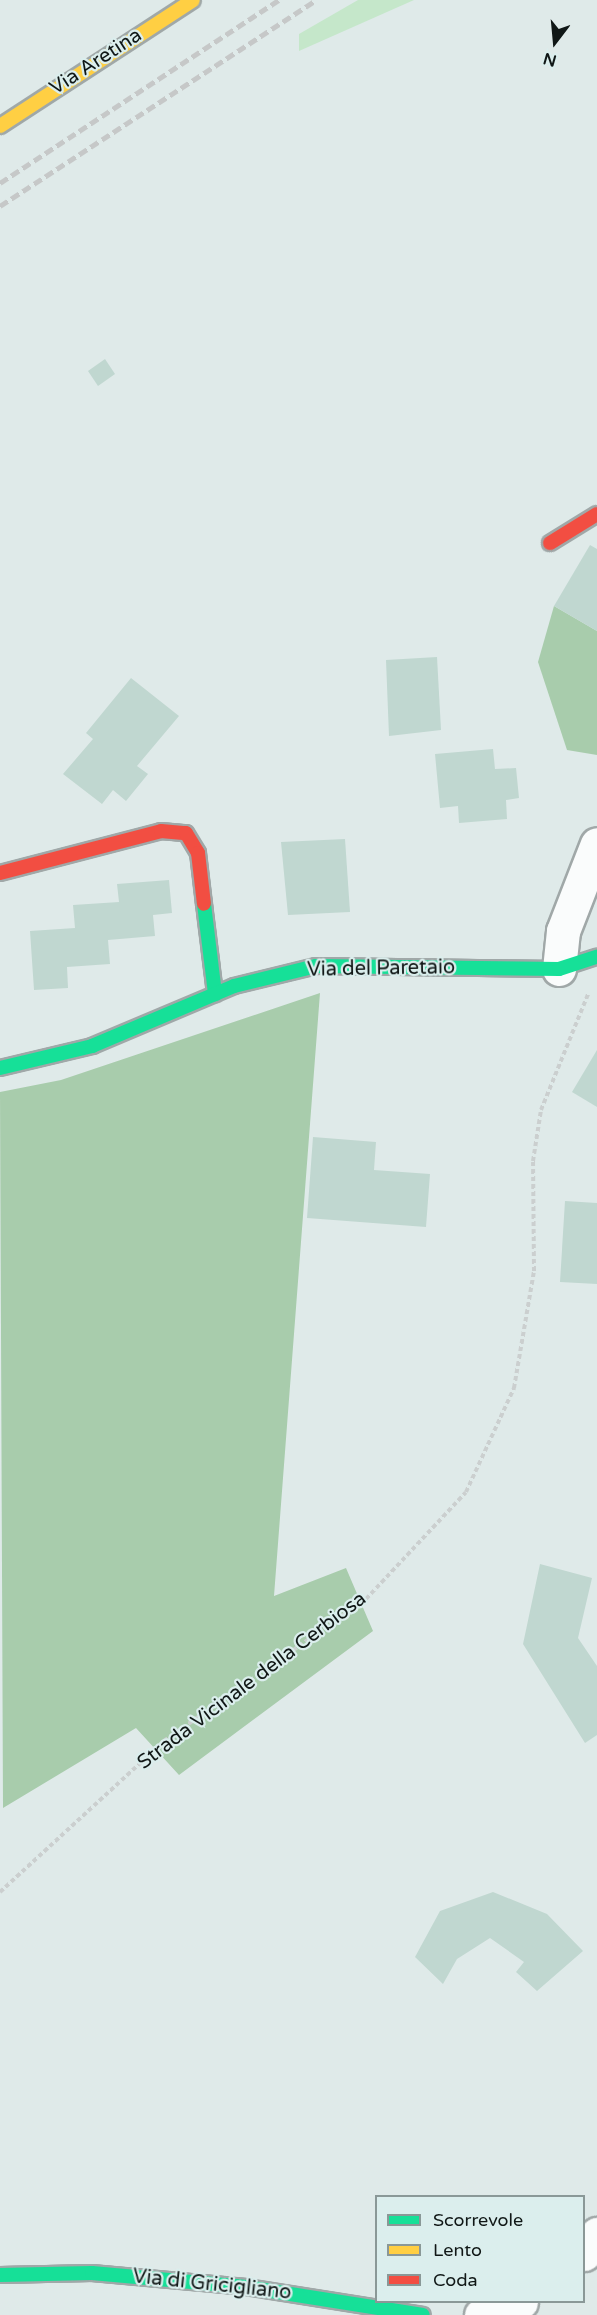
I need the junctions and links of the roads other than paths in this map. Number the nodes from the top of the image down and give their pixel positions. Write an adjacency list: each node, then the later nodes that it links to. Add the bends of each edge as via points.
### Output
1 (193, 0): 2 (street, Via Aretina)
2 (0, 126)
3 (597, 514): 4 (street)
4 (550, 543)
5 (597, 844): 8 (street, via 563,931)
6 (0, 873): 9 (street, via 161,831 186,833 198,853)
7 (597, 957): 8 (street, Via del Paretaio)
8 (559, 969): 9 (street, Via del Paretaio, via 316,966)
9 (215, 994): 10 (street, Via del Paretaio, via 92,1046)
10 (0, 1068)
11 (597, 2234): 12 (street)
12 (585, 2252)
13 (0, 2275): 15 (street, Via di Gricigliano, via 92,2273 234,2286)
14 (515, 2303): 16 (street)
15 (423, 2315)
16 (481, 2315)

